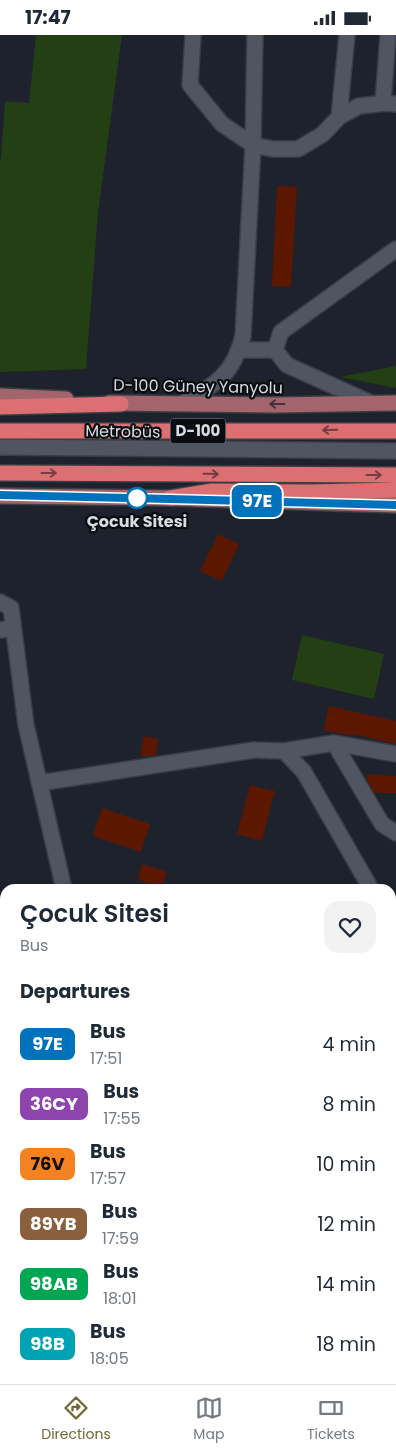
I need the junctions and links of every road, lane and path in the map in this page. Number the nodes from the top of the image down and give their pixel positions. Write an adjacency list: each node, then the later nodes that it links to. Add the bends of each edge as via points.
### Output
1 (193, 35): 7 (street, via 190,85 222,124)
2 (255, 35): 7 (street)
3 (347, 35): 6 (street)
4 (388, 35): 5 (street)
5 (389, 104): 6 (street, via 359,106)
6 (339, 117): 7 (street, via 323,134 298,149)
7 (252, 145): 9 (street, via 245,320)
8 (396, 249): 10 (street, via 281,332)
9 (240, 350): 10 (street); 12 (street, via 232,367 218,381)
10 (275, 350): 13 (street, via 287,365)
11 (0, 396): 15 (main road, D-100 Güney Yanyolu)
12 (183, 403): 13 (main road, D-100 Güney Yanyolu, one-way to 12); 15 (main road, D-100 Güney Yanyolu)
13 (371, 403): 14 (main road, D-100 Güney Yanyolu)
14 (396, 403)
15 (121, 404): 16 (highway)
16 (0, 407)
17 (0, 431): 18 (highway, D-100, one-way to 17)
18 (396, 431)
19 (0, 447): 20 (street, Metrobüs)
20 (396, 451)
21 (0, 473): 22 (highway, one-way to 22)
22 (396, 475)
23 (396, 490): 25 (highway, via 308,493 212,491)
24 (0, 495): 25 (main road)
25 (170, 499): 26 (main road)
26 (396, 505)
27 (0, 602): 28 (street, via 11,608)
28 (6, 627): 32 (street)
29 (334, 743): 30 (street); 31 (street); 33 (street, via 382,824)
30 (284, 751): 32 (street, via 254,750); 35 (street, via 304,772)
31 (396, 754)
32 (40, 783): 34 (street)
33 (396, 833)
34 (63, 884)
35 (368, 884)

